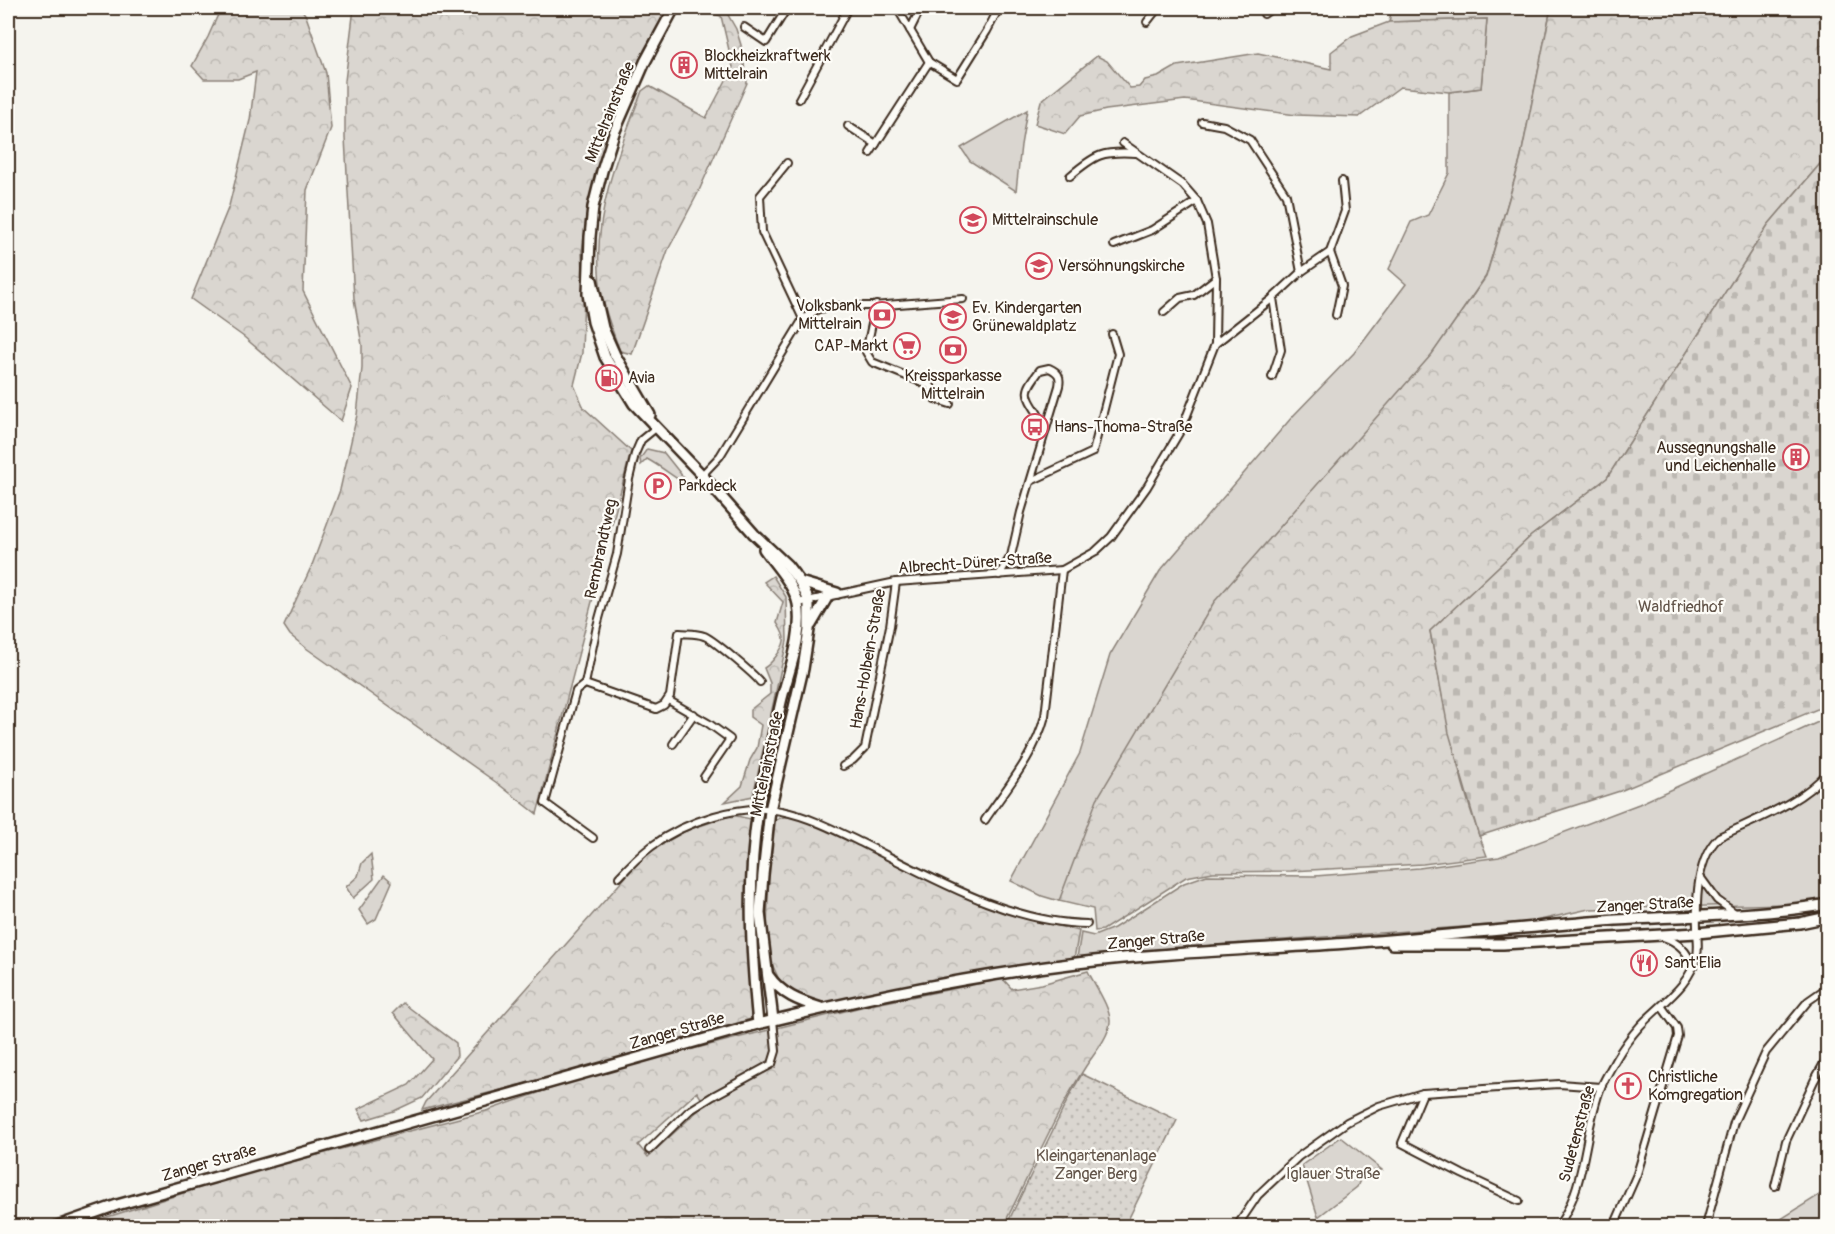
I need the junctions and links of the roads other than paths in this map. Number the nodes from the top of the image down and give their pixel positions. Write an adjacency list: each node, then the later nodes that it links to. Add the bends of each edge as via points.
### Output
1 (674, 8): 39 (street, Mittelrainstraße, via 614,133 593,207 590,237 588,294 606,357 634,404)
2 (787, 8): 11 (street, via 766,42)
3 (848, 8): 14 (street)
4 (897, 8): 12 (street)
5 (921, 8): 12 (street)
6 (999, 8): 13 (street, via 957,79)
7 (1158, 8): 10 (street)
8 (1272, 8): 9 (street)
9 (1264, 14)
10 (1147, 22)
11 (744, 27)
12 (910, 30): 13 (street)
13 (929, 62): 18 (street)
14 (799, 99)
15 (1202, 122): 27 (street, via 1224,126 1250,140 1286,195)
16 (849, 126): 18 (street)
17 (1123, 143): 20 (street, Albrecht-Dürer-Straße)
18 (876, 144): 19 (street)
19 (870, 153)
20 (1136, 153): 22 (street, via 1108,152 1089,159); 24 (street, Albrecht-Dürer-Straße, via 1183,185)
21 (787, 163): 34 (street, via 760,196 762,232)
22 (1070, 176)
23 (1342, 181): 26 (street, via 1345,211)
24 (1197, 201): 25 (street, via 1152,230); 28 (street, Albrecht-Dürer-Straße, via 1207,224)
25 (1114, 245)
26 (1329, 252): 27 (street); 33 (street, via 1342,286)
27 (1301, 272): 29 (street)
28 (1216, 278): 32 (street); 36 (street, Albrecht-Dürer-Straße)
29 (1273, 298): 36 (street); 37 (street, via 1281,350)
30 (963, 299): 31 (street)
31 (876, 306): 34 (street, via 818,309); 38 (street, via 866,351 872,362 931,386 935,399)
32 (1164, 312)
33 (1336, 315)
34 (803, 320): 41 (street, via 720,456)
35 (1112, 334): 42 (street, via 1118,354 1093,452)
36 (1215, 344): 44 (street, Albrecht-Dürer-Straße, via 1182,428 1154,477 1111,537 1096,551)
37 (1272, 377)
38 (950, 404)
39 (657, 427): 41 (street, Mittelrainstraße); 53 (street, Rembrandtweg, via 641,440 635,454 617,554)
40 (1045, 433): 40 (street, via 1060,378 1049,368 1040,370 1027,392); 42 (street)
41 (702, 475): 43 (street, Mittelrainstraße)
42 (1031, 480): 45 (street, via 1011,556)
43 (754, 534): 46 (street, Mittelrainstraße); 50 (street, Mittelrainstraße)
44 (1062, 570): 45 (street, Albrecht-Dürer-Straße); 62 (street, via 1041,732)
45 (999, 575): 47 (street, Albrecht-Dürer-Straße)
46 (800, 582): 48 (street); 49 (street, Mittelrainstraße)
47 (896, 582): 48 (street, Albrecht-Dürer-Straße); 57 (street, Hans-Holbein-Straße, via 865,748)
48 (832, 595): 49 (street, Albrecht-Dürer-Straße); 51 (street, via 818,610)
49 (809, 601): 50 (street, Albrecht-Dürer-Straße); 51 (street, Mittelrainstraße)
50 (798, 603): 60 (street, Mittelrainstraße, via 796,637)
51 (809, 630): 61 (street, Mittelrainstraße)
52 (760, 682): 54 (street, via 706,636 679,633)
53 (585, 684): 54 (street, via 656,709); 63 (street, Rembrandtweg, via 576,691 545,803)
54 (668, 700): 55 (street)
55 (694, 714): 56 (street); 59 (street, via 730,739)
56 (673, 744)
57 (843, 766)
58 (1827, 772): 65 (street, Sudetenstraße, via 1784,806 1719,837 1707,852)
59 (704, 777)
60 (759, 809): 61 (street); 64 (street, via 730,812 683,828 637,857); 80 (street, Mittelrainstraße, via 750,909)
61 (770, 810): 70 (street, via 781,810 828,827 962,892 1046,920); 75 (street, Mittelrainstraße, via 760,913)
62 (985, 820)
63 (593, 838)
64 (619, 877)
65 (1701, 877): 67 (street, via 1717,900); 68 (street, Sudetenstraße)
66 (1827, 904): 67 (street, Zanger Straße)
67 (1736, 914): 68 (street, Zanger Straße)
68 (1696, 917): 71 (street, Sudetenstraße); 73 (street, Zanger Straße, via 1597,921)
69 (1827, 917): 71 (street, Zanger Straße)
70 (1087, 924)
71 (1697, 933): 72 (street, Zanger Straße); 74 (street, Sudetenstraße)
72 (1654, 935): 73 (street, Zanger Straße, via 1503,944); 74 (street, via 1680,946)
73 (1321, 945): 78 (street, Zanger Straße, via 1076,963 949,982)
74 (1693, 967): 77 (street, Sudetenstraße)
75 (767, 973): 78 (street, via 789,997); 79 (street, Mittelrainstraße)
76 (1827, 987): 91 (street, via 1808,1001 1766,1052 1734,1122)
77 (1662, 1007): 82 (street, Sudetenstraße, via 1628,1041); 90 (street, via 1678,1036 1637,1174)
78 (821, 1008): 79 (street, Zanger Straße)
79 (773, 1020): 80 (street, Zanger Straße); 84 (street, via 777,1051 772,1064 689,1112)
80 (758, 1024): 87 (street, Zanger Straße, via 128,1202)
81 (1827, 1056): 85 (street, via 1786,1141)
82 (1601, 1087): 83 (street, via 1558,1084); 89 (street, Sudetenstraße, via 1579,1181)
83 (1423, 1093): 86 (street, via 1402,1143); 88 (street, via 1379,1106 1331,1132 1298,1156 1258,1195)
84 (649, 1150)
85 (1775, 1186)
86 (1519, 1201)
87 (57, 1227)
88 (1237, 1227)
89 (1558, 1227)
90 (1614, 1227)
91 (1706, 1227)

